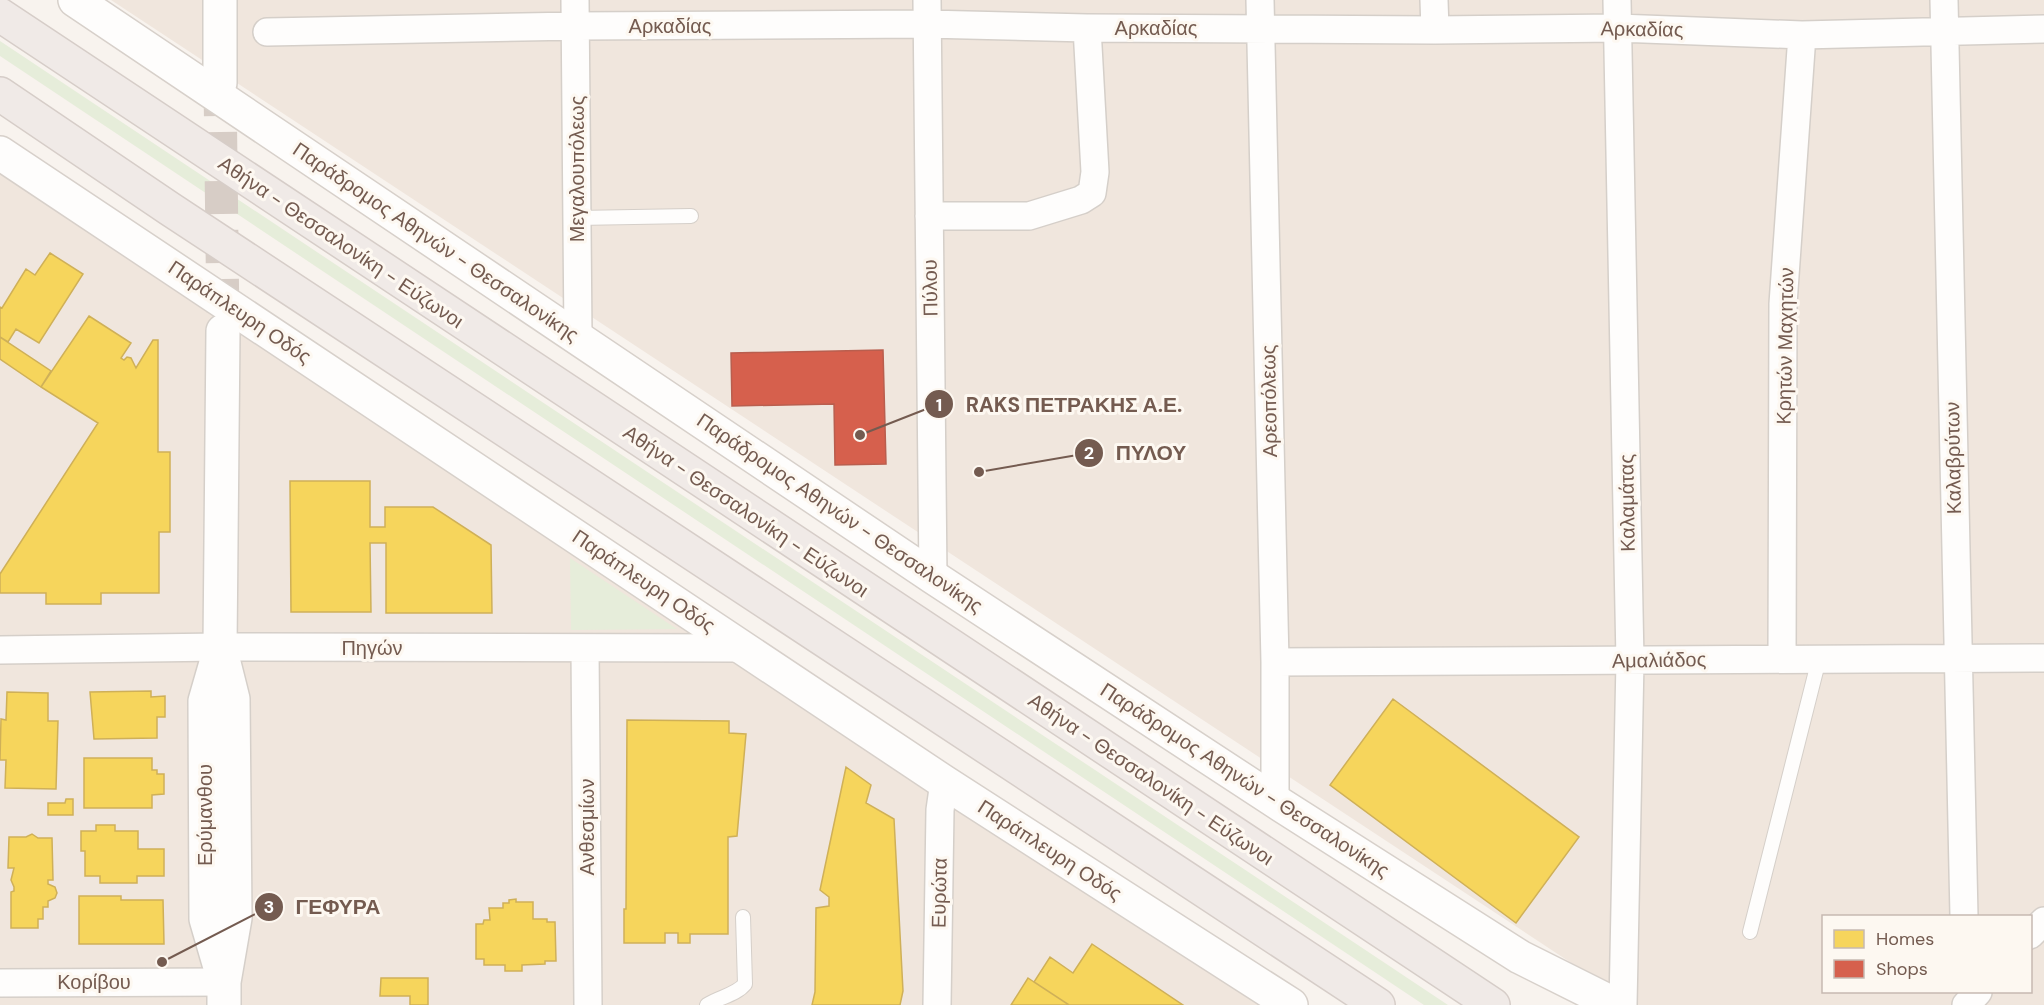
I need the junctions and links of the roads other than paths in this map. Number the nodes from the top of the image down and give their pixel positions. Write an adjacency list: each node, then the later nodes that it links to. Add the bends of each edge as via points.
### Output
1 (75, 0): 25 (main road, Παράδρομος Αθηνών - Θεσσαλονίκης)
2 (220, 0): 18 (main road)
3 (1260, 0): 11 (street, Αρεοπόλεως)
4 (1434, 0): 14 (street)
5 (1617, 0): 12 (street, Καλαμάτας)
6 (1944, 0): 15 (street, Καλαβρύτων)
7 (927, 12): 8 (street, Αρκαδίας); 10 (street, Αρκαδίας); 22 (street, Πύλου)
8 (575, 13): 16 (street, Αρκαδίας); 23 (street, Μεγαλουπόλεως)
9 (0, 15): 52 (highway, Αθήνα - Θεσσαλονίκη - Εύζωνοι)
10 (1087, 28): 11 (street, Αρκαδίας); 22 (street, via 1095,172 1092,193 1029,216)
11 (1260, 28): 14 (street, Αρκαδίας); 36 (street, Αρεοπόλεως)
12 (1618, 28): 14 (street, Αρκαδίας); 17 (street, Αρκαδίας); 35 (street, Καλαμάτας)
13 (2044, 29): 15 (street, Αρκαδίας)
14 (1435, 30)
15 (1945, 31): 17 (street, Αρκαδίας); 34 (street, Καλαβρύτων)
16 (267, 32)
17 (1802, 35): 31 (street, Κρητών Μαχητών, via 1784,304)
18 (220, 83)
19 (0, 94): 51 (highway)
20 (0, 153): 28 (main road, Παράπλευρη Οδός)
21 (691, 216): 23 (lane)
22 (929, 216): 26 (street, Πύλου)
23 (577, 218): 25 (street, Μεγαλουπόλεως)
24 (223, 331): 27 (main road, Ερύμανθου)
25 (578, 338): 26 (main road, Παράδρομος Αθηνών - Θεσσαλονίκης)
26 (933, 577): 38 (main road, Παράδρομος Αθηνών - Θεσσαλονίκης)
27 (220, 647): 29 (street, Πηγών); 30 (street, Πηγών); 45 (main road, Ερύμανθου, via 233,699 235,918)
28 (743, 648): 29 (street, Πηγών); 37 (main road, Παράπλευρη Οδός)
29 (585, 649): 47 (street, Ανθεσμίων)
30 (0, 650)
31 (1782, 658): 33 (street, Αμαλιάδος); 35 (street, Αμαλιάδος)
32 (2044, 658): 34 (street, Αμαλιάδος)
33 (1819, 659): 34 (street, Αμαλιάδος); 42 (lane)
34 (1957, 659): 39 (street, Καλαβρύτων)
35 (1629, 661): 36 (street, Αμαλιάδος); 54 (street, Καλαμάτας)
36 (1275, 662): 38 (street, Αρεοπόλεως)
37 (944, 782): 49 (street, Ευρώτα, via 940,810); 50 (main road, Παράπλευρη Οδός)
38 (1275, 801): 53 (main road, Παράδρομος Αθηνών - Θεσσαλονίκης, via 1520,957)
39 (1964, 915)
40 (743, 917): 48 (lane, via 745,984 741,990)
41 (2044, 921): 43 (street)
42 (1750, 932)
43 (2032, 934)
44 (0, 983): 45 (street, Κορίβου)
45 (224, 993)
46 (1977, 993): 55 (street)
47 (588, 1005)
48 (707, 1005)
49 (937, 1005)
50 (1292, 1005)
51 (1378, 1005)
52 (1492, 1005)
53 (1616, 1005)
54 (1623, 1005)
55 (1966, 1005)

